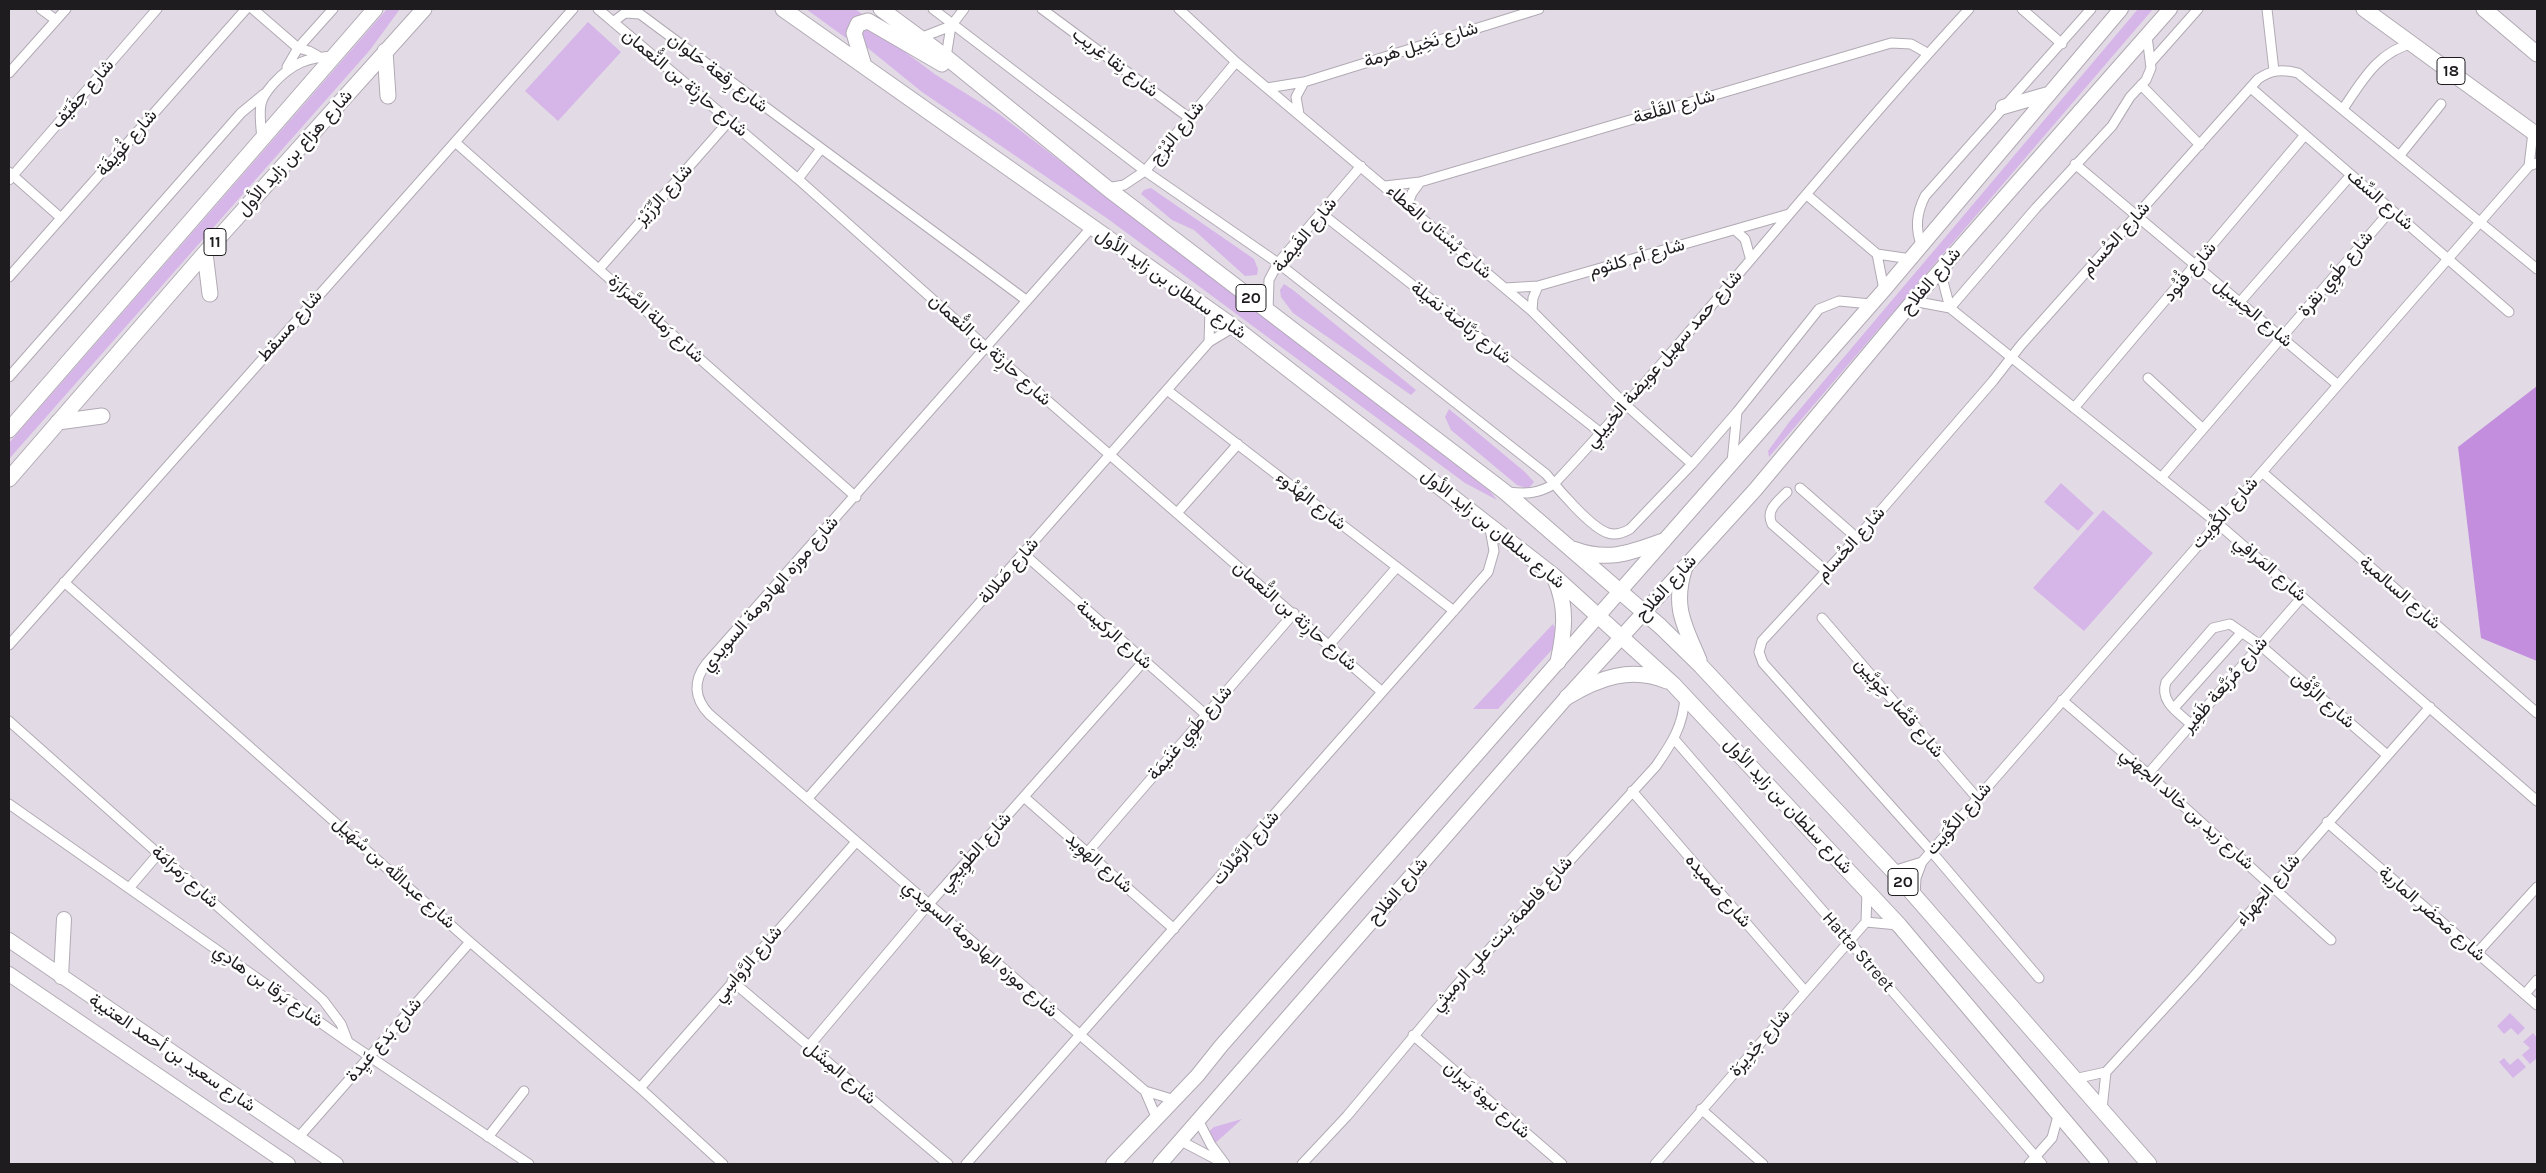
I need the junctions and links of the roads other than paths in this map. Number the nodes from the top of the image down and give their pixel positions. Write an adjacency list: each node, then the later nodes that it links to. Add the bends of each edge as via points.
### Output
1 (41, 9): 28 (street)
2 (66, 9): 28 (street)
3 (157, 9): 74 (street, شارع حِفَيّف)
4 (246, 9): 86 (street, شارع غُوَيفَة)
5 (253, 9): 36 (street)
6 (333, 9): 36 (street)
7 (375, 9): 41 (main road, شارع هزاع بن زايد الأول / 11)
8 (424, 9): 37 (main road, شارع هزاع بن زايد الأول / 11)
9 (573, 9): 66 (street, شارع مسقط)
10 (598, 9): 29 (street, شارع حارِثة بن النُّعمان)
11 (783, 9): 45 (main road, شارع سلطان بن زايد الأول / 20)
12 (881, 9): 33 (main road, شارع سلطان بن زايد الأول / 20)
13 (933, 9): 30 (street)
14 (964, 9): 30 (street)
15 (1042, 9): 61 (street, شارع نِقا غِريب)
16 (1179, 9): 43 (street, شارع بُسْتَان العَطاء)
17 (1539, 9): 50 (street, شارع نَخِيل هَرمة)
18 (1967, 9): 38 (street, شارع حمد سهيل عويضة الخييلي)
19 (2022, 9): 35 (street)
20 (2091, 9): 35 (street)
21 (2121, 9): 55 (main road, شارع الفلاح)
22 (2170, 9): 32 (main road, شارع الفلاح)
23 (2198, 9): 44 (street)
24 (2267, 9): 47 (street)
25 (2364, 9): 31 (main road, 18)
26 (2374, 9): 31 (main road)
27 (2484, 9): 39 (main road)
28 (56, 20): 49 (street)
29 (613, 22): 62 (street, شارع حارِثة بن النُّعمان); 68 (street, شارع رِقعة حَلوان, via 625,13 640,14)
30 (952, 25): 33 (street); 42 (street); 73 (street)
31 (2389, 25): 34 (main road, 18)
32 (2147, 36): 44 (street); 100 (main road, شارع الفلاح)
33 (920, 38): 42 (main road, شارع سلطان بن زايد الأول / 20)
34 (2414, 43): 59 (street, via 2397,48 2382,58); 63 (main road, 18)
35 (2062, 44): 58 (street)
36 (298, 48): 40 (street); 48 (street)
37 (385, 51): 56 (main road); 91 (main road, شارع هزاع بن زايد الأول / 11)
38 (1927, 54): 77 (street, شارع القَلْعة, via 1911,44 1891,43); 80 (street, شارع حمد سهيل عويضة الخييلي)
39 (2537, 54)
40 (318, 56): 41 (street); 48 (street, via 300,61)
41 (336, 56): 65 (main road, شارع هزاع بن زايد الأول / 11)
42 (946, 57): 46 (main road, شارع سلطان بن زايد الأول / 20)
43 (1236, 62): 52 (street, شارع بُسْتَان العَطاء); 61 (street, شارع البُرْج)
44 (2151, 62): 51 (street, via 2149,75)
45 (864, 66): 46 (main road, via 854,33 858,24 868,20 939,63); 88 (main road, شارع سلطان بن زايد الأول / 20)
46 (960, 69): 79 (main road, شارع سلطان بن زايد الأول / 20)
47 (2274, 71): 53 (street, شارع الحُسام, via 2265,74); 59 (street, via 2298,73)
48 (284, 72): 54 (street)
49 (9, 73)
50 (1304, 82): 52 (street, شارع نَخِيل هَرمة); 60 (street, via 1296,97)
51 (2141, 85): 67 (street); 70 (street, via 2112,126)
52 (1267, 88): 60 (street, شارع بُسْتَان العَطاء)
53 (2251, 88): 64 (street, شارع السِّف); 67 (street, شارع الحُسام)
54 (264, 94): 65 (street, via 260,112); 120 (street, via 234,120)
55 (2048, 94): 58 (main road); 90 (main road, شارع الفلاح)
56 (388, 96)
57 (2441, 104): 69 (street)
58 (2003, 106): 90 (street, via 1925,196 1916,227)
59 (2343, 109): 69 (street)
60 (1299, 114): 72 (street, شارع بُسْتَان العَطاء)
61 (1188, 117): 73 (street, شارع البُرْج)
62 (729, 121): 76 (street, شارع حارِثة بن النُّعمان); 98 (street, شارع الرِّزَيْز)
63 (2535, 134): 71 (street, شارع الكُوَيت)
64 (2305, 135): 75 (street, شارع السِّف); 97 (street, شارع فُنُود)
65 (262, 139): 130 (main road, شارع هزاع بن زايد الأول / 11)
66 (455, 142): 98 (street, شارع رَملة الصَّرَارَة); 155 (street, شارع مسقط)
67 (2200, 145): 85 (street, شارع الحُسام)
68 (820, 150): 76 (street); 106 (street, شارع رِقعة حَلوان)
69 (2400, 155): 87 (street)
70 (2075, 164): 85 (street, شارع الحِسِيل); 110 (street)
71 (2533, 165): 87 (street, شارع الكُوَيت)
72 (1361, 166): 78 (street, شارع بُسْتَان العَطاء); 83 (street, شارع الفَيضة)
73 (1145, 171): 79 (street, شارع البُرْج, via 1124,185); 96 (street)
74 (10, 175): 86 (street)
75 (2351, 175): 82 (street, شارع السِّف); 108 (street)
76 (798, 179): 118 (street, شارع حارِثة بن النُّعمان)
77 (1420, 182): 78 (street, شارع القَلْعة); 81 (street)
78 (1385, 186): 81 (street, شارع بُسْتَان العَطاء)
79 (1107, 188): 113 (main road, شارع سلطان بن زايد الأول / 20)
80 (1806, 195): 84 (street, شارع حمد سهيل عويضة الخييلي); 92 (street)
81 (1407, 206): 103 (street, شارع بُسْتَان العَطاء)
82 (2391, 210): 95 (street, شارع السِّف); 116 (street, شارع طَوِي نِقرة)
83 (1321, 214): 96 (street, شارع الفَيضة); 131 (street, شارع رَبَّاضة نمَيلة)
84 (1789, 214): 89 (street, شارع أم كلثوم); 93 (street, شارع حمد سهيل عويضة الخييلي)
85 (2137, 216): 97 (street, شارع الحِسِيل); 119 (street, شارع الحُسام)
86 (61, 218): 101 (street, شارع غُوَيفَة)
87 (2481, 221): 95 (street, شارع الكُوَيت); 99 (street)
88 (1091, 228): 106 (street, شارع موزه الهادومة السويدي); 111 (main road, شارع سلطان بن زايد الأول / 20)
89 (1735, 230): 93 (street, via 1748,245); 102 (street, شارع أم كلثوم)
90 (1922, 247): 94 (main road, شارع الفلاح)
91 (205, 253): 105 (main road); 128 (main road, شارع هزاع بن زايد الأول / 11)
92 (1878, 254): 94 (street); 104 (street)
93 (1750, 257): 124 (street, شارع حمد سهيل عويضة الخييلي)
94 (1911, 259): 104 (main road, شارع الفلاح)
95 (2448, 259): 114 (street, شارع السِّف); 122 (street, شارع الكُوَيت)
96 (1278, 262): 113 (street, شارع الفَيضة, via 1269,280); 139 (street, via 1546,474)
97 (2196, 265): 108 (street, شارع الحِسِيل); 125 (street, شارع فُنُود)
98 (599, 269): 143 (street, شارع رَملة الصَّرَارَة)
99 (2537, 269)
100 (1940, 270): 107 (main road, شارع الفلاح); 110 (street)
101 (9, 277)
102 (1538, 286): 103 (street, شارع أم كلثوم); 112 (street)
103 (1505, 288): 112 (street, شارع بُسْتَان العَطاء)
104 (1884, 290): 109 (main road, شارع الفلاح)
105 (210, 294)
106 (1026, 300): 118 (street, شارع موزه الهادومة السويدي)
107 (1913, 301): 110 (street, شارع المَرافِي); 152 (main road, شارع الفلاح, via 1755,490)
108 (2240, 302): 116 (street, شارع الحِسِيل)
109 (1871, 304): 126 (street, via 1839,301 1820,310); 134 (main road, شارع الفلاح)
110 (1950, 308): 119 (street, شارع المَرافِي)
111 (1210, 310): 115 (main road, شارع سلطان بن زايد الأول / 20); 117 (street)
112 (1532, 311): 124 (street, شارع بُسْتَان العَطاء)
113 (1268, 312): 141 (main road, شارع سلطان بن زايد الأول / 20)
114 (2509, 312)
115 (1234, 327): 117 (street, شارع صَلالة); 145 (main road, شارع سلطان بن زايد الأول / 20)
116 (2282, 338): 122 (street, شارع الحِسِيل); 129 (street, شارع طَوِي نِقرة)
117 (1209, 342): 123 (street, شارع صَلالة)
118 (986, 347): 133 (street, شارع حارِثة بن النُّعمان); 143 (street, شارع موزه الهادومة السويدي)
119 (2012, 358): 125 (street, شارع المَرافِي); 147 (street, شارع الحُسام)
120 (9, 377)
121 (2148, 378): 129 (street)
122 (2338, 385): 136 (street, شارع الكُوَيت)
123 (1167, 390): 132 (street, شارع الهُدُوء); 133 (street, شارع صَلالة)
124 (1627, 406): 131 (street, شارع حمد سهيل عويضة الخييلي); 135 (street, شارع بُسْتَان العَطاء)
125 (2074, 408): 137 (street, شارع المَرافِي)
126 (1737, 412): 134 (street); 135 (street)
127 (102, 416): 128 (main road)
128 (58, 422): 138 (main road, شارع هزاع بن زايد الأول / 11)
129 (2202, 428): 137 (street, شارع طَوِي نِقرة)
130 (9, 430)
131 (1601, 433): 139 (street, شارع حمد سهيل عويضة الخييلي)
132 (1238, 444): 144 (street); 151 (street, شارع الهُدُوء)
133 (1110, 456): 144 (street, شارع حارِثة بن النُّعمان); 150 (street, شارع صَلالة)
134 (1732, 463): 148 (main road, شارع الفلاح)
135 (1692, 464): 139 (street, via 1630,529 1617,534 1603,531)
136 (2262, 472): 146 (street, شارع الكُوَيت); 178 (street, شارع السالمية)
137 (2161, 478): 146 (street, شارع المَرافِي)
138 (9, 479)
139 (1554, 484): 141 (street, شارع حمد سهيل عويضة الخييلي, via 1527,494)
140 (1800, 488): 147 (street)
141 (1505, 492): 149 (main road, شارع سلطان بن زايد الأول / 20)
142 (1787, 492): 153 (street, via 1771,509 1772,524)
143 (856, 497): 187 (street, شارع موزه الهادومة السويدي, via 706,664 697,680 696,690 702,707)
144 (1176, 513): 160 (street, شارع حارِثة بن النُّعمان)
145 (1484, 520): 154 (main road, شارع سلطان بن زايد الأول / 20); 158 (street, شارع الرَّمْلاَت, via 1494,540 1493,562)
146 (2216, 522): 157 (street, شارع المَرافِي); 175 (street, شارع الكُوَيت)
147 (1857, 538): 153 (street, شارع الحُسام)
148 (1663, 541): 149 (main road, via 1611,557 1586,554); 156 (main road, شارع الفلاح)
149 (1567, 546): 156 (main road, شارع سلطان بن زايد الأول / 20)
150 (1024, 554): 168 (street, شارع الركيسة); 187 (street, شارع صَلالة)
151 (1396, 567): 158 (street, شارع الهُدُوء); 165 (street)
152 (1685, 567): 159 (main road, شارع الفلاح); 170 (main road, via 1680,583 1679,611)
153 (1827, 572): 193 (street, شارع الحُسام, via 1762,641 1759,652 1766,668)
154 (1554, 576): 161 (main road, شارع سلطان بن زايد الأول / 20); 169 (main road, via 1565,617)
155 (64, 582): 166 (street, شارع مسقط); 210 (street, شارع عبدالله بن سُهَيل)
156 (1619, 591): 159 (main road, شارع سلطان بن زايد الأول / 20); 161 (main road, شارع الفلاح)
157 (2302, 597): 167 (street, شارع مُرَبَّعة ظَفِير); 176 (street, شارع المَرافِي)
158 (1454, 611): 172 (street, شارع الرَّمْلاَت)
159 (1644, 612): 164 (main road, شارع الفلاح); 170 (main road, شارع سلطان بن زايد الأول / 20)
160 (1294, 613): 165 (street, شارع حارِثة بن النُّعمان); 179 (street, شارع طَوِي غنَيمَة)
161 (1598, 615): 164 (main road, شارع سلطان بن زايد الأول / 20); 169 (main road, شارع الفلاح)
162 (1822, 618): 188 (street, شارع قصَّار خِوِيَّين)
163 (2242, 632): 167 (street, شارع الزَّفْن); 177 (street); 177 (street, via 2230,624 2213,628 2174,671 2166,682 2164,693)
164 (1622, 637): 171 (main road, شارع سلطان بن زايد الأول / 20); 174 (main road, شارع الفلاح)
165 (1330, 644): 172 (street, شارع حارِثة بن النُّعمان)
166 (9, 645)
167 (2260, 645): 181 (street, شارع مُرَبَّعة ظَفِير); 183 (street, شارع الزَّفْن)
168 (1144, 661): 179 (street, شارع الركيسة); 186 (street, شارع الطْوِيجِي)
169 (1558, 662): 231 (main road, شارع الفلاح)
170 (1701, 666): 197 (main road, شارع سلطان بن زايد الأول / 20)
171 (1673, 684): 173 (main road, شارع سلطان بن زايد الأول / 20); 174 (main road, via 1641,674 1624,674 1589,684)
172 (1381, 691): 207 (street, شارع الرَّمْلاَت)
173 (1686, 696): 182 (street, شارع فاطمة بنت علي الرميثي); 201 (main road, شارع سلطان بن زايد الأول / 20)
174 (1567, 697): 236 (main road, شارع الفلاح)
175 (2062, 700): 184 (street, شارع زيد بن خالد الجهني); 188 (street, شارع الكُوَيت)
176 (2430, 707): 183 (street, شارع الجهراء); 189 (street, شارع المَرافِي)
177 (2174, 708): 181 (street)
178 (2537, 713)
179 (1206, 714): 195 (street, شارع طَوِي غنَيمَة)
180 (9, 721): 194 (street, شارع رَمرَامَة)
181 (2192, 724): 184 (street, شارع مُرَبَّعة ظَفِير)
182 (1675, 740): 185 (street, شارع فاطمة بنت علي الرميثي); 211 (street, Hatta Street)
183 (2387, 755): 191 (street, شارع الجهراء)
184 (2148, 774): 198 (street, شارع زيد بن خالد الجهني)
185 (1632, 791): 218 (street, شارع ضميده); 222 (street, شارع فاطمة بنت علي الرميثي)
186 (1024, 797): 195 (street, شارع الهَوِيد); 203 (street, شارع الطْوِيجِي)
187 (808, 798): 192 (street, شارع موزه الهادومة السويدي)
188 (1977, 798): 193 (street, شارع الكُوَيت)
189 (2537, 801)
190 (9, 804): 200 (street, شارع بَرقا بن هادِي)
191 (2327, 822): 198 (street, شارع الجهراء); 212 (street, شارع مَحضَر المارية)
192 (856, 842): 203 (street, شارع موزه الهادومة السويدي); 217 (street, شارع الرَّواسِي)
193 (1931, 851): 196 (street, شارع الكُوَيت); 215 (street)
194 (159, 853): 200 (street); 223 (street, شارع رَمرَامَة, via 330,1007)
195 (1087, 853): 207 (street, شارع الهَوِيد)
196 (1922, 862): 197 (street, شارع الكُوَيت); 202 (street, شارع الكُوَيت, via 1916,878)
197 (1893, 871): 202 (main road, شارع سلطان بن زايد الأول / 20)
198 (2272, 885): 209 (street, شارع زيد بن خالد الجهني); 226 (street, شارع الجهراء)
199 (2537, 886): 212 (street)
200 (130, 887): 223 (street, شارع بَرقا بن هادِي)
201 (1866, 890): 205 (street); 206 (main road, شارع سلطان بن زايد الأول / 20)
202 (1915, 896): 227 (main road, شارع سلطان بن زايد الأول / 20)
203 (928, 905): 221 (street, شارع موزه الهادومة السويدي); 224 (street, شارع الطْوِيجِي)
204 (64, 919): 214 (main road)
205 (1866, 922): 206 (street); 211 (street, شارع جْدِيرَة)
206 (1899, 925): 234 (main road, شارع سلطان بن زايد الأول / 20)
207 (1174, 929): 221 (street, شارع الرَّمْلاَت)
208 (9, 940): 214 (main road, شارع سعيد بن أحمد العتيبة)
209 (2331, 940)
210 (470, 942): 225 (street, شارع بَدع عَيِدة); 228 (street, شارع عبدالله بن سُهَيل)
211 (1849, 942): 218 (street, شارع جْدِيرَة); 243 (street, Hatta Street)
212 (2477, 954): 219 (street, شارع مَحضَر المارية)
213 (9, 974): 242 (main road, شارع سعيد بن أحمد العتيبة)
214 (61, 978): 239 (main road, شارع سعيد بن أحمد العتيبة)
215 (2039, 978)
216 (2537, 980): 219 (street)
217 (732, 981): 224 (street, شارع المِشَل); 228 (street, شارع الرَّواسِي)
218 (1805, 991): 232 (street, شارع جْدِيرَة)
219 (2524, 994): 220 (street, شارع مَحضَر المارية)
220 (2537, 1005)
221 (1079, 1035): 230 (street, شارع موزه الهادومة السويدي); 248 (street, شارع الرَّمْلاَت)
222 (1413, 1035): 252 (street, شارع فاطمة بنت علي الرميثي, via 1347,1116); 253 (street, شارع نيوة يَبران)
223 (348, 1042): 225 (street, شارع بَرقا بن هادِي)
224 (809, 1046): 247 (street, شارع المِشَل)
225 (370, 1056): 238 (street, شارع بَرقا بن هادِي); 239 (street, شارع بَدع عَيِدة)
226 (2106, 1072): 227 (street); 233 (street)
227 (2074, 1079): 233 (main road, شارع سلطان بن زايد الأول / 20)
228 (640, 1088): 246 (street, شارع عبدالله بن سُهَيل)
229 (524, 1091): 238 (street)
230 (1145, 1091): 231 (street, شارع موزه الهادومة السويدي); 235 (street, شارع موزه الهادومة السويدي)
231 (1175, 1100): 235 (main road, شارع الفلاح)
232 (1701, 1109): 254 (street, شارع جْدِيرَة); 255 (street)
233 (2102, 1110): 257 (main road, شارع سلطان بن زايد الأول / 20)
234 (2058, 1116): 237 (main road, شارع سلطان بن زايد الأول / 20); 240 (street)
235 (1157, 1119): 249 (main road, شارع الفلاح)
236 (1199, 1122): 241 (main road, شارع الفلاح); 251 (street)
237 (2072, 1131): 240 (street); 256 (main road, شارع سلطان بن زايد الأول / 20)
238 (488, 1137): 245 (street, شارع بَرقا بن هادِي)
239 (298, 1138): 244 (main road, شارع سعيد بن أحمد العتيبة)
240 (2052, 1138): 243 (street)
241 (1181, 1142): 250 (main road, شارع الفلاح); 251 (street)
242 (281, 1162)
243 (2036, 1162)
244 (336, 1164)
245 (529, 1164)
246 (723, 1164)
247 (948, 1164)
248 (966, 1164)
249 (1113, 1164)
250 (1160, 1164)
251 (1224, 1164)
252 (1302, 1164)
253 (1562, 1164)
254 (1655, 1164)
255 (1763, 1164)
256 (2101, 1164)
257 (2149, 1164)

